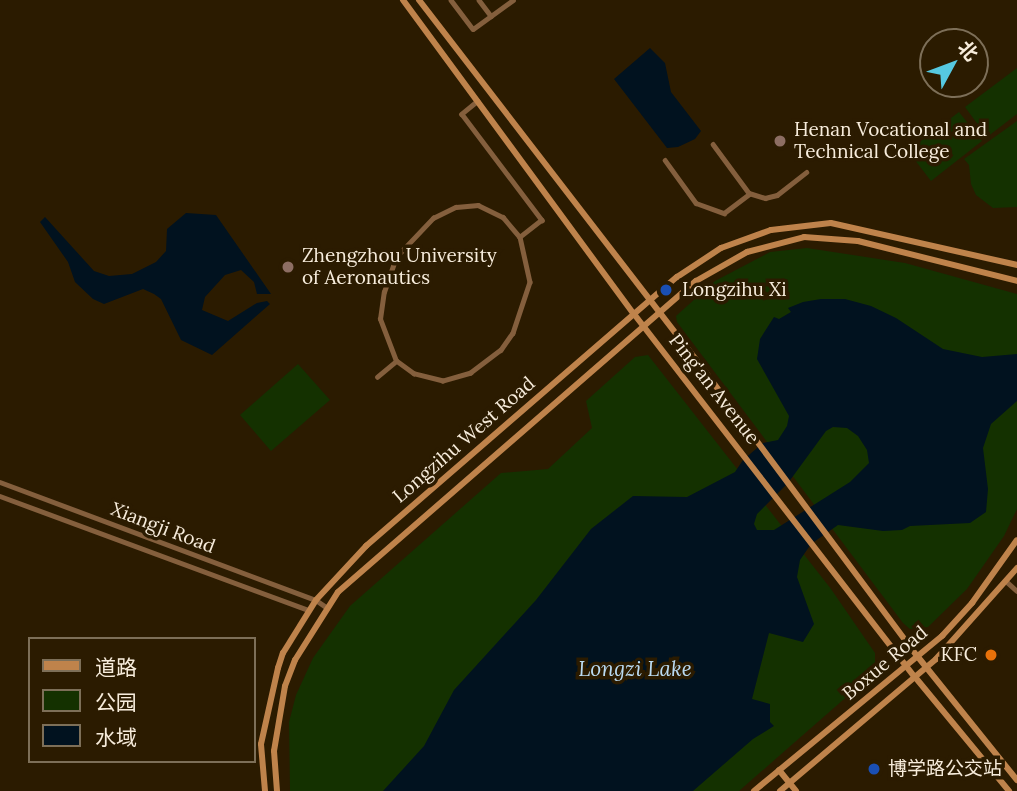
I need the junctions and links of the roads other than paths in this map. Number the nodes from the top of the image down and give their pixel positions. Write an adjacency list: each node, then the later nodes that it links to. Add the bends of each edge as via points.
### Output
1 (403, 0): 7 (main road, Ping'an Avenue)
2 (419, 0): 15 (main road, Ping'an Avenue)
3 (451, 0): 6 (street, via 473,29)
4 (480, 0): 6 (street)
5 (513, 0): 6 (street)
6 (491, 16)
7 (478, 101): 12 (street, via 462,114 542,220); 17 (main road, Ping'an Avenue)
8 (713, 144): 11 (street)
9 (665, 160): 11 (street, via 696,203 724,213)
10 (806, 172): 11 (street, via 777,195)
11 (749, 194)
12 (520, 237): 19 (street, via 530,282 513,333 501,350 471,373 443,381 426,379); 19 (street, via 503,217 478,205 456,207 433,218 412,237 396,257 380,319)
13 (1017, 265): 15 (main road, Longzihu West Road, via 831,223 771,230 720,248)
14 (1017, 281): 16 (main road, Longzihu West Road, via 858,241 804,237 747,252 696,281)
15 (648, 301): 16 (main road, Ping'an Avenue); 17 (main road, Longzihu West Road)
16 (659, 313): 18 (main road, Longzihu West Road); 30 (main road, Ping'an Avenue)
17 (634, 314): 18 (main road, Ping'an Avenue); 27 (main road, Longzihu West Road, via 366,546)
18 (644, 326): 28 (main road, Longzihu West Road, via 469,475); 31 (main road, Ping'an Avenue)
19 (396, 361): 20 (street)
20 (377, 377)
21 (0, 482): 27 (street, Xiangji Road)
22 (0, 496): 29 (street, Xiangji Road)
23 (1017, 540): 30 (main road, Boxue Road, via 972,603)
24 (1017, 568): 25 (main road, Boxue Road)
25 (1007, 582): 26 (street); 32 (main road, Boxue Road)
26 (1017, 591)
27 (316, 600): 28 (street, Xiangji Road); 29 (main road, Longzihu West Road)
28 (326, 607): 38 (main road, Longzihu West Road, via 285,686 274,751)
29 (308, 610): 37 (main road, Longzihu West Road, via 278,668 261,744)
30 (918, 657): 31 (main road, Boxue Road); 32 (main road, Ping'an Avenue)
31 (906, 666): 33 (main road, Ping'an Avenue); 34 (main road, Boxue Road)
32 (926, 668): 33 (main road, Boxue Road); 35 (main road, Ping'an Avenue)
33 (915, 677): 36 (main road, Boxue Road); 42 (main road, Ping'an Avenue)
34 (779, 770): 36 (main road); 39 (main road, Boxue Road)
35 (1017, 780)
36 (789, 783): 40 (main road, Boxue Road); 41 (main road)
37 (265, 791)
38 (277, 791)
39 (754, 791)
40 (780, 791)
41 (796, 791)
42 (1009, 791)

